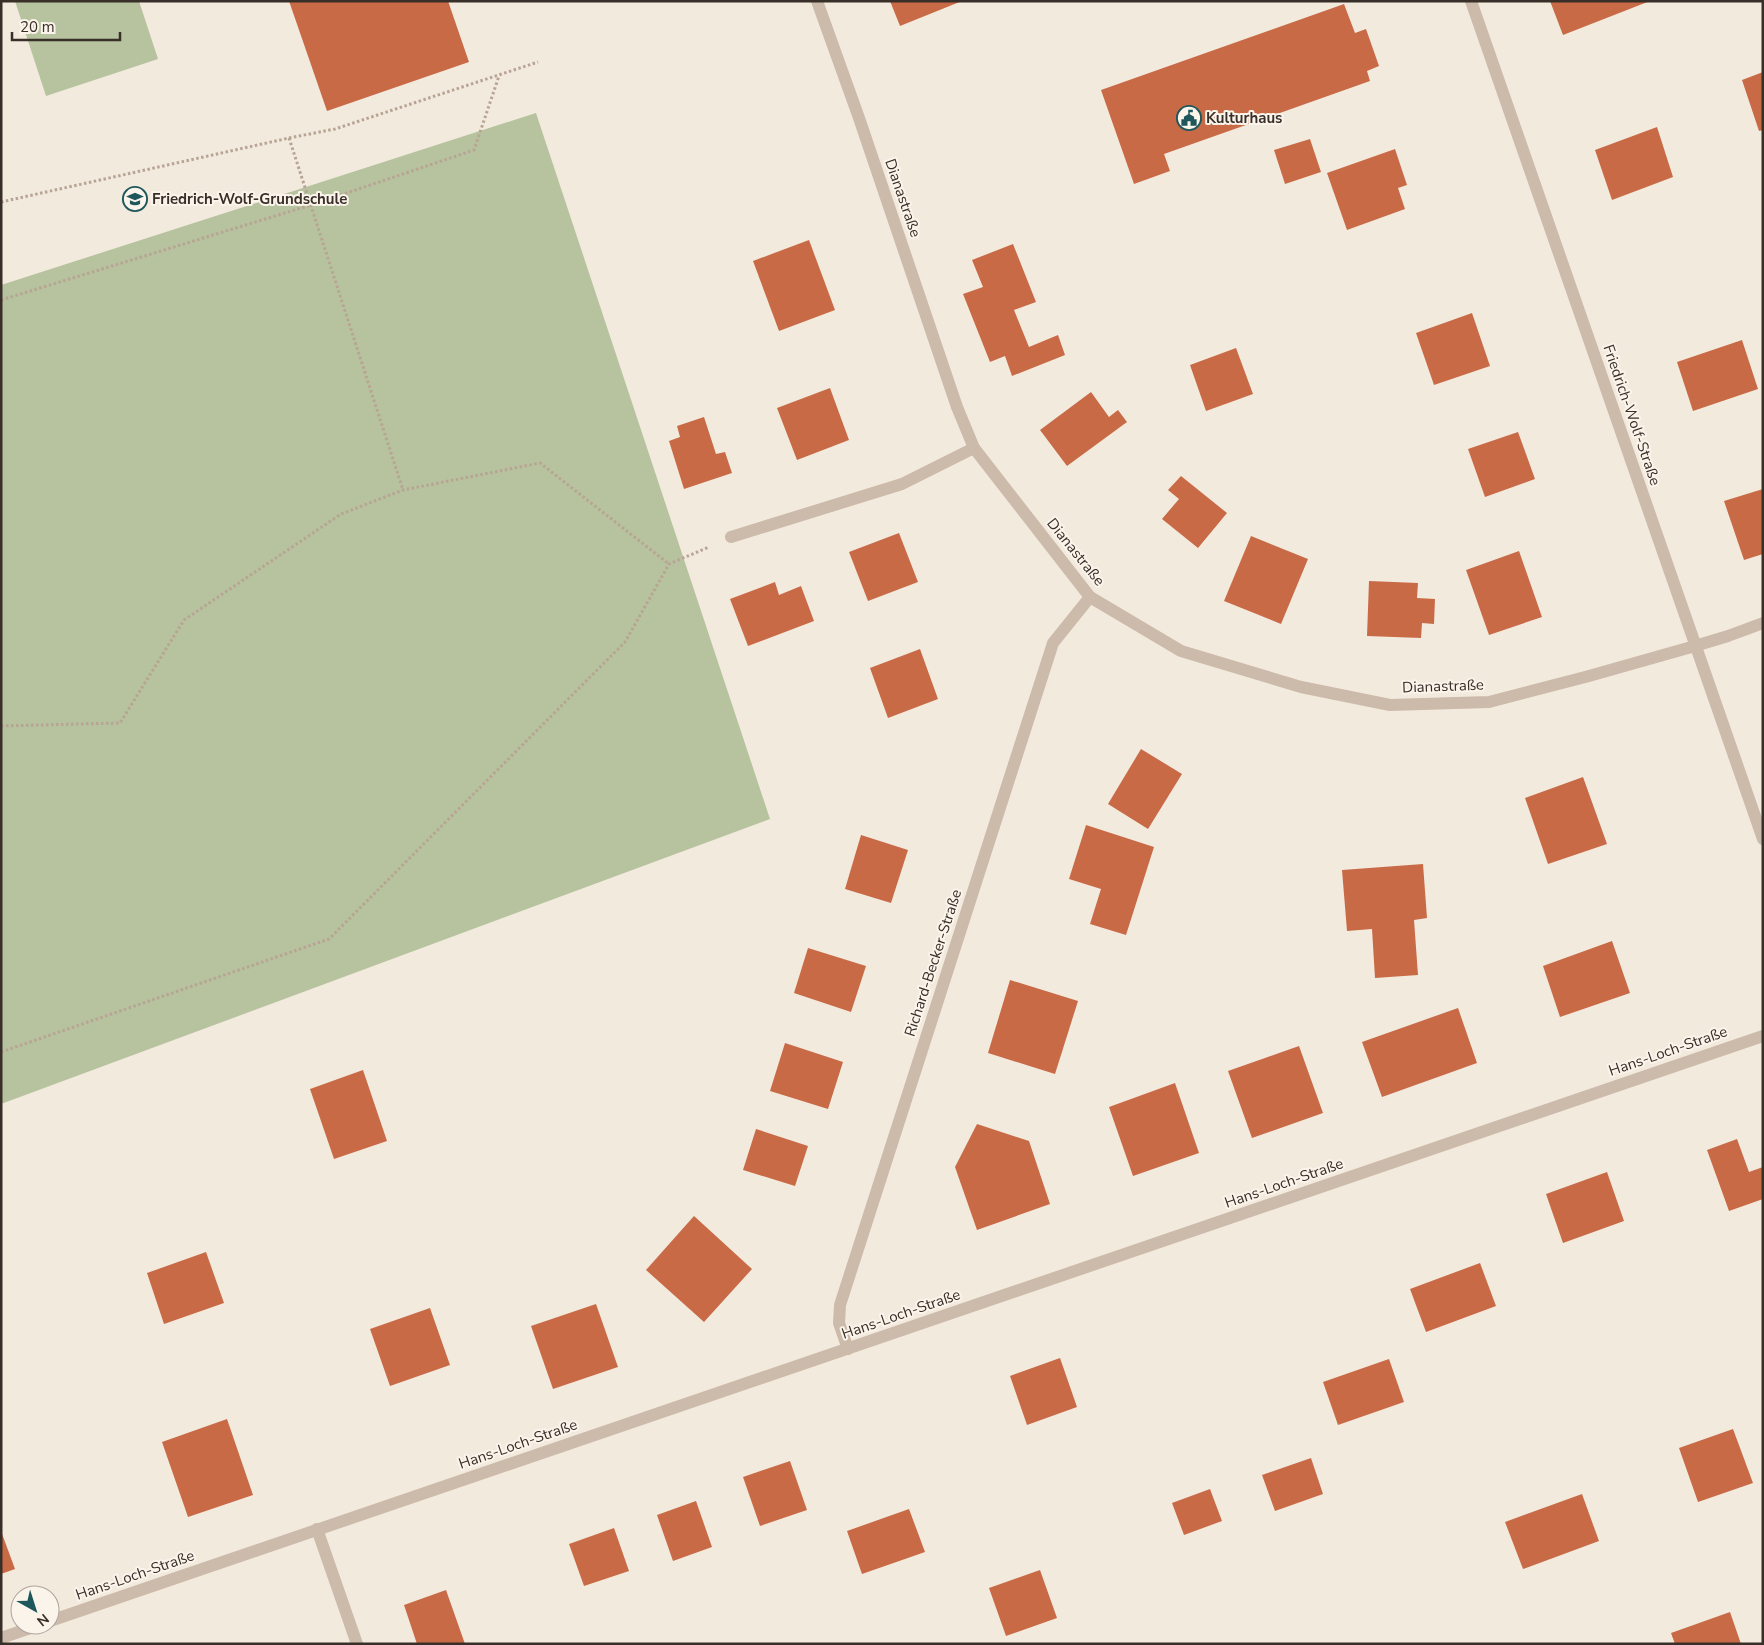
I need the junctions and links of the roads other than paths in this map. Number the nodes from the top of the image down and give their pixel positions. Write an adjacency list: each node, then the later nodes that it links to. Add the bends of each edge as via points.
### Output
1 (817, 1): 3 (street, Dianastraße)
2 (1470, 1): 7 (street, Friedrich-Wolf-Straße)
3 (974, 448): 4 (street, via 902,484); 5 (street, Dianastraße)
4 (731, 538)
5 (1090, 597): 7 (street, Dianastraße, via 1181,650 1301,687 1390,705 1488,702); 10 (street, Richard-Becker-Straße, via 1053,643 840,1305 839,1323)
6 (1763, 623): 7 (street, Dianastraße)
7 (1695, 646): 8 (street, Friedrich-Wolf-Straße)
8 (1763, 839)
9 (1763, 1036): 10 (street, Hans-Loch-Straße)
10 (848, 1349): 11 (street, Hans-Loch-Straße)
11 (317, 1529): 12 (street, Hans-Loch-Straße); 13 (street)
12 (60, 1618)
13 (356, 1644)

